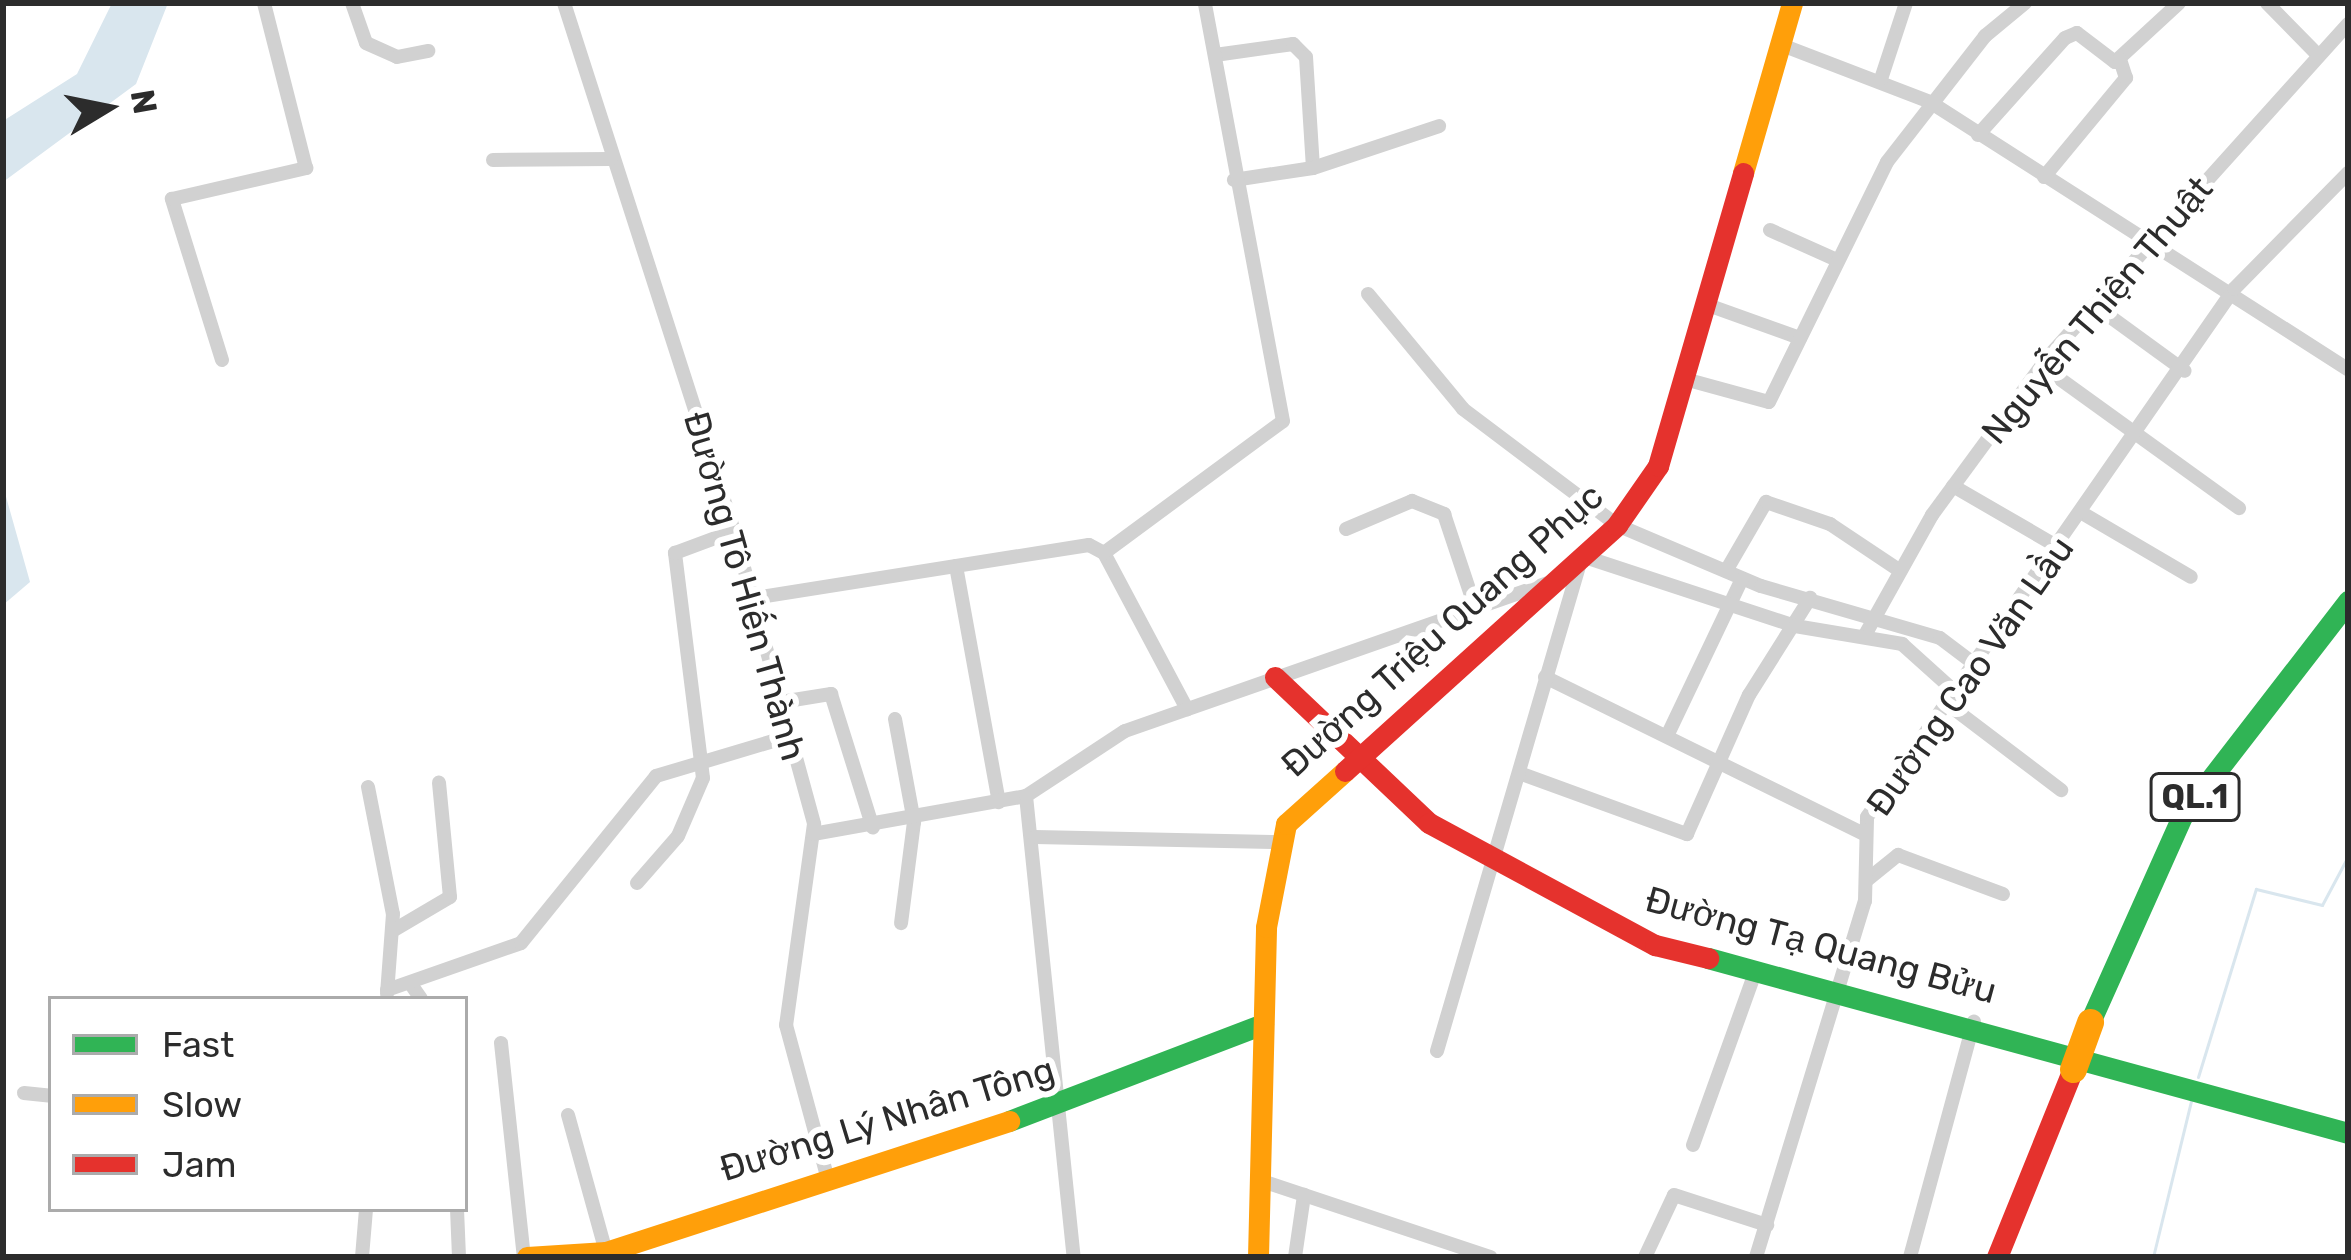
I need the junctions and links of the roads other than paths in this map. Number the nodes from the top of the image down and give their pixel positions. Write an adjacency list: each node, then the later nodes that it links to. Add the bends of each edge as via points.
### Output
1 (264, 3): 34 (street, via 306,168 172,199)
2 (352, 3): 12 (street, via 366,44 397,57)
3 (564, 3): 20 (street, Đường Tô Hiến Thành)
4 (1205, 3): 14 (street)
5 (1792, 3): 11 (main road, Đường Triệu Quang Phục)
6 (1906, 3): 16 (street)
7 (2025, 3): 17 (street)
8 (2179, 3): 15 (street)
9 (2266, 3): 13 (street)
10 (2348, 25): 13 (street, Nguyễn Thiện Thuật)
11 (1779, 44): 16 (street); 31 (main road, Đường Triệu Quang Phục)
12 (428, 51)
13 (2318, 54): 27 (street, Nguyễn Thiện Thuật)
14 (1215, 55): 22 (street, via 1303,51); 25 (street)
15 (2120, 59): 19 (street, via 2103,61 2071,35); 24 (street, via 2126,78)
16 (1881, 79): 17 (street)
17 (1930, 102): 19 (street); 28 (street)
18 (1439, 126): 22 (street)
19 (1978, 135): 24 (street)
20 (610, 159): 21 (street); 45 (street, Đường Tô Hiến Thành)
21 (493, 160)
22 (1313, 167): 25 (street)
23 (2348, 173): 29 (street, Đường Cao Văn Lầu)
24 (2044, 177): 27 (street)
25 (1234, 180): 47 (street, via 1283,422)
26 (1770, 230): 28 (street)
27 (2150, 240): 29 (street); 32 (street, Nguyễn Thiện Thuật)
28 (1837, 260): 33 (street)
29 (2234, 289): 36 (street); 37 (street, Đường Cao Văn Lầu)
30 (1368, 294): 43 (street, via 1462,409)
31 (1705, 304): 33 (street); 38 (main road, Đường Triệu Quang Phục)
32 (2094, 305): 35 (street, Nguyễn Thiện Thuật); 37 (street)
33 (1800, 338): 38 (street, via 1764,405)
34 (222, 360)
35 (2042, 366): 39 (street); 40 (street, Nguyễn Thiện Thuật)
36 (2348, 369)
37 (2185, 371): 39 (street, Đường Cao Văn Lầu)
38 (1681, 378): 43 (main road, Đường Triệu Quang Phục, via 1658,466)
39 (2134, 436): 41 (street); 42 (street, Đường Cao Văn Lầu)
40 (1954, 486): 46 (street); 50 (street, Nguyễn Thiện Thuật)
41 (2239, 508)
42 (2082, 513): 46 (street, Đường Cao Văn Lầu); 52 (street)
43 (1617, 525): 48 (main road, Đường Triệu Quang Phục); 51 (street)
44 (1346, 529): 59 (street, via 1412,501 1444,514)
45 (734, 531): 55 (street, Đường Tô Hiến Thành); 73 (street, via 675,553)
46 (2060, 548): 63 (street, Đường Cao Văn Lầu)
47 (1104, 553): 49 (street, via 1089,545); 68 (street)
48 (1582, 556): 54 (main road, Đường Triệu Quang Phục); 58 (street); 64 (street)
49 (956, 566): 55 (street); 80 (street)
50 (1899, 570): 51 (street, via 1830,524 1766,502); 60 (street, Nguyễn Thiện Thuật)
51 (1726, 571): 53 (street)
52 (2191, 577)
53 (1742, 579): 56 (street); 58 (street)
54 (1552, 581): 59 (street); 72 (main road, Đường Triệu Quang Phục)
55 (754, 598): 67 (street, Đường Tô Hiến Thành)
56 (1810, 598): 60 (street); 61 (street)
57 (2348, 601): 125 (main road, QL.1, bridge, via 2182,816)
58 (1731, 604): 61 (street); 70 (street)
59 (1475, 607): 65 (street)
60 (1873, 616): 62 (street, Nguyễn Thiện Thuật); 63 (street)
61 (1795, 626): 62 (street); 74 (street)
62 (1865, 635): 66 (street, via 1902,644)
63 (1971, 661): 66 (street, Đường Cao Văn Lầu)
64 (1545, 676): 70 (street); 75 (street)
65 (1275, 677): 68 (street); 72 (main road, Đường Tạ Quang Bửu)
66 (1949, 696): 78 (street); 84 (street, Đường Cao Văn Lầu)
67 (781, 702): 71 (street, Đường Tô Hiến Thành); 82 (street, via 831,694)
68 (1187, 709): 79 (street, via 1072,756)
69 (895, 719): 81 (street)
70 (1668, 734): 74 (street)
71 (790, 736): 73 (street); 83 (street, Đường Tô Hiến Thành)
72 (1351, 755): 86 (main road, Đường Triệu Quang Phục); 87 (main road, Đường Tạ Quang Bửu)
73 (704, 758): 89 (street, via 678,836); 94 (street, via 650,780 521,943)
74 (1721, 760): 75 (street, via 1687,834); 84 (street)
75 (1519, 772): 87 (street)
76 (440, 782): 92 (street, via 450,897)
77 (368, 787): 92 (street)
78 (2060, 790)
79 (1026, 796): 80 (street); 85 (street)
80 (998, 802): 81 (street)
81 (914, 822): 82 (street); 91 (street)
82 (873, 828): 83 (street)
83 (813, 834): 108 (street, Đường Tô Hiến Thành, via 786,1025)
84 (1864, 834): 88 (street, Đường Cao Văn Lầu)
85 (1035, 837): 86 (street); 104 (street)
86 (1279, 842): 99 (main road)
87 (1493, 863): 93 (main road, Đường Tạ Quang Bửu, via 1655,945); 101 (street)
88 (1867, 880): 90 (street, via 1898,855); 95 (street, Đường Cao Văn Lầu)
89 (637, 884)
90 (2003, 894)
91 (901, 922)
92 (394, 930): 96 (street)
93 (1756, 970): 95 (main road, Đường Tạ Quang Bửu); 107 (street)
94 (410, 983): 96 (street); 97 (street)
95 (1836, 989): 98 (main road, Đường Tạ Quang Bửu); 113 (street, Đường Cao Văn Lầu)
96 (387, 995)
97 (419, 996)
98 (1974, 1022): 106 (main road, Đường Tạ Quang Bửu); 124 (street)
99 (1263, 1024): 104 (main road, Đường Lý Nhân Tông); 109 (main road)
100 (501, 1043): 117 (street)
101 (1437, 1052)
102 (24, 1093): 103 (street)
103 (48, 1096)
104 (1060, 1104): 108 (main road, Đường Lý Nhân Tông); 118 (street)
105 (568, 1115): 114 (street)
106 (2348, 1133)
107 (1693, 1145)
108 (828, 1180): 114 (main road, Đường Lý Nhân Tông)
109 (1259, 1180): 110 (street); 119 (main road)
110 (1304, 1196): 120 (street); 121 (street)
111 (366, 1212): 115 (street)
112 (457, 1212): 116 (street)
113 (1767, 1225): 122 (street, via 1674,1195); 123 (street, Đường Cao Văn Lầu)
114 (606, 1252): 117 (main road, Đường Lý Nhân Tông)
115 (362, 1257)
116 (459, 1257)
117 (526, 1257)
118 (1074, 1257)
119 (1258, 1257)
120 (1295, 1257)
121 (1491, 1257)
122 (1646, 1257)
123 (1756, 1257)
124 (1910, 1257)
125 (1997, 1257)

